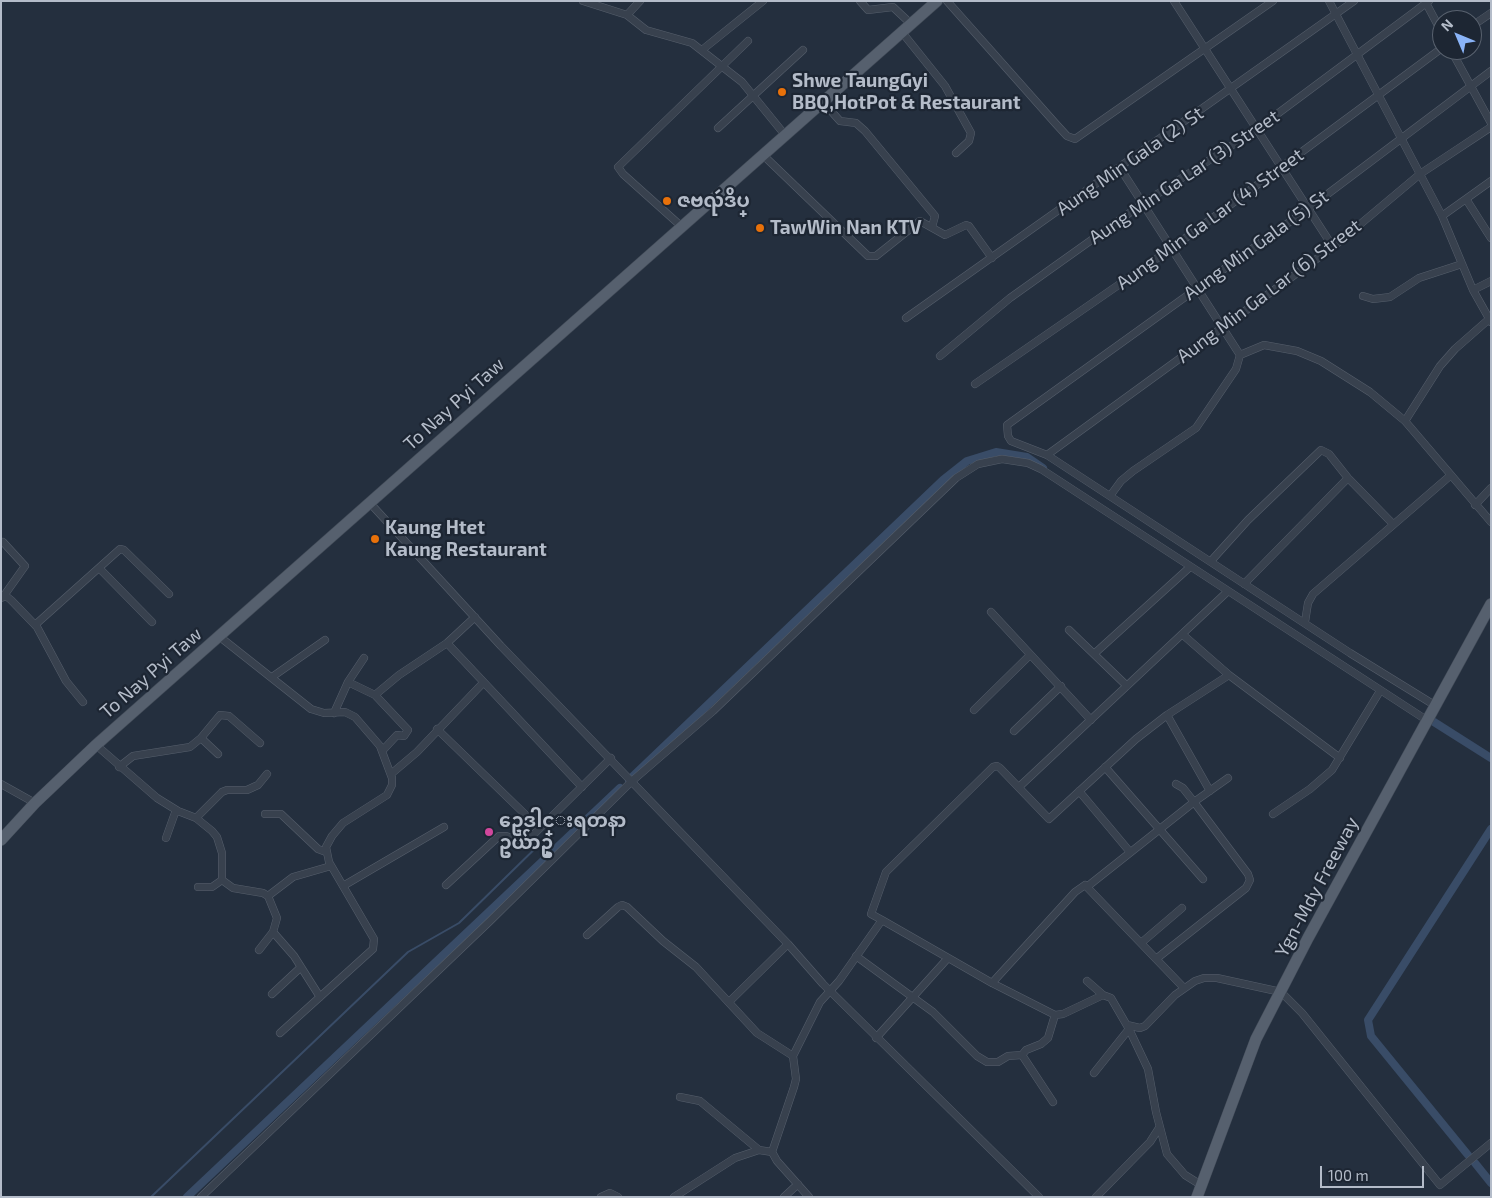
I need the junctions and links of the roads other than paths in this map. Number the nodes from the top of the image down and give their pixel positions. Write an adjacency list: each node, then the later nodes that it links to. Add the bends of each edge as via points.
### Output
1 (583, 1): 12 (street)
2 (640, 1): 12 (street)
3 (763, 1): 18 (street)
4 (860, 1): 14 (street, via 868,10 893,7)
5 (937, 1): 14 (main road, To Nay Pyi Taw)
6 (947, 1): 17 (street, via 1067,136 1075,139)
7 (1174, 1): 17 (street)
8 (1274, 1): 17 (street)
9 (1329, 1): 13 (street)
10 (1354, 1): 13 (street, Aung Min Gala (2) St)
11 (1427, 2): 20 (street, Aung Min Ga Lar (3) Street)
12 (627, 15): 18 (street, via 646,30 683,40)
13 (1336, 15): 20 (street); 26 (street, Aung Min Gala (2) St)
14 (910, 23): 15 (main road, To Nay Pyi Taw)
15 (901, 31): 29 (main road, To Nay Pyi Taw); 36 (street, via 945,86 972,132 969,141)
16 (748, 41): 23 (street)
17 (1206, 49): 26 (street)
18 (702, 50): 23 (street)
19 (803, 50): 27 (street)
20 (1357, 56): 28 (street); 33 (street, Aung Min Ga Lar (3) Street)
21 (1432, 56): 28 (street, Aung Min Ga Lar (4) Street)
22 (1456, 60): 25 (street)
23 (722, 67): 27 (street); 46 (street, via 618,167)
24 (1491, 71): 25 (street, Aung Min Gala (5) St)
25 (1469, 85): 30 (street); 35 (street, Aung Min Gala (5) St)
26 (1232, 90): 33 (street); 39 (street, Aung Min Gala (2) St)
27 (754, 94): 32 (street); 34 (street)
28 (1378, 96): 35 (street); 38 (street, Aung Min Ga Lar (4) Street)
29 (822, 101): 34 (main road, To Nay Pyi Taw); 47 (street, via 840,121 856,123 865,131 935,216)
30 (1491, 123)
31 (1491, 127): 40 (street, Aung Min Ga Lar (6) Street)
32 (718, 128)
33 (1257, 129): 38 (street); 43 (street, Aung Min Ga Lar (3) Street)
34 (785, 135): 37 (main road, To Nay Pyi Taw)
35 (1401, 138): 40 (street); 44 (street, Aung Min Gala (5) St)
36 (956, 153)
37 (763, 154): 46 (main road, To Nay Pyi Taw); 47 (street, via 868,256 876,256 920,221)
38 (1282, 167): 44 (street); 50 (street, Aung Min Ga Lar (4) Street)
39 (1120, 168): 43 (street); 51 (street, Aung Min Gala (2) St)
40 (1420, 174): 45 (street); 49 (street, Aung Min Ga Lar (6) Street)
41 (1491, 181): 42 (street)
42 (1466, 199): 45 (street); 48 (street)
43 (1142, 204): 50 (street); 61 (street, Aung Min Ga Lar (3) Street, via 1010,298)
44 (1308, 208): 49 (street); 54 (street, Aung Min Gala (5) St)
45 (1442, 216): 52 (street)
46 (681, 226): 69 (main road, To Nay Pyi Taw)
47 (932, 227): 51 (street, via 945,235 969,226)
48 (1491, 238)
49 (1333, 247): 59 (street, Aung Min Ga Lar (6) Street)
50 (1172, 248): 54 (street); 62 (street, Aung Min Ga Lar (4) Street)
51 (992, 258): 57 (street, Aung Min Gala (2) St)
52 (1462, 264): 55 (street); 56 (street, via 1419,278 1390,297 1373,299)
53 (1491, 281): 55 (street)
54 (1197, 287): 59 (street); 64 (street, Aung Min Gala (5) St, via 1007,425 1011,441)
55 (1473, 290): 58 (street)
56 (1363, 296)
57 (906, 318)
58 (1490, 321): 63 (street, via 1455,349 1440,366)
59 (1223, 327): 60 (street); 64 (street, Aung Min Ga Lar (6) Street)
60 (1240, 355): 63 (street, via 1264,345 1297,350 1348,377); 68 (street, via 1236,368 1196,428 1133,471)
61 (940, 356)
62 (975, 384)
63 (1404, 421): 65 (street)
64 (1047, 455): 68 (street)
65 (1451, 475): 70 (street); 72 (street)
66 (1348, 478): 72 (street); 74 (street, via 1329,454 1319,451); 77 (street)
67 (1491, 488): 70 (street)
68 (1110, 496): 74 (street)
69 (369, 502): 83 (street); 89 (main road, To Nay Pyi Taw)
70 (1475, 505): 71 (street)
71 (1491, 522)
72 (1393, 524): 85 (street, via 1313,594)
73 (4, 542): 80 (street, via 25,566)
74 (1211, 560): 77 (street)
75 (1190, 567): 78 (street); 92 (street); 124 (street, via 1041,469 1028,463 1002,459 978,464 956,478 712,711)
76 (99, 568): 79 (street, via 122,549); 84 (street); 86 (street)
77 (1244, 584): 85 (street)
78 (1227, 592): 88 (street); 101 (street)
79 (169, 594)
80 (2, 598): 86 (street, via 12,600)
81 (1491, 604): 104 (main road, Ygn-Mdy Freeway)
82 (991, 612): 93 (street)
83 (475, 617): 91 (street); 117 (street)
84 (152, 622)
85 (1305, 622): 104 (street)
86 (35, 625): 103 (street, via 66,681)
87 (1069, 630): 92 (street)
88 (1182, 634): 95 (street); 100 (street)
89 (220, 637): 96 (street); 114 (main road, To Nay Pyi Taw)
90 (325, 640): 96 (street)
91 (447, 643): 98 (street); 102 (street, via 404,671)
92 (1094, 654): 100 (street)
93 (1030, 655): 99 (street); 105 (street)
94 (364, 658): 97 (street)
95 (1229, 676): 107 (street); 118 (street)
96 (272, 677): 106 (street, via 311,709 324,714)
97 (348, 682): 102 (street); 106 (street)
98 (483, 683): 110 (street); 127 (street)
99 (1060, 686): 108 (street); 111 (street)
100 (1127, 686): 108 (street)
101 (1380, 691): 109 (street); 118 (street)
102 (375, 696): 115 (street, via 408,731 404,736 397,735)
103 (83, 702)
104 (1436, 706): 109 (main road, Ygn-Mdy Freeway)
105 (974, 710)
106 (334, 712): 115 (street, via 345,712 355,717)
107 (1166, 715): 120 (street); 129 (street)
108 (1091, 720): 128 (street)
109 (1428, 720): 167 (main road, Ygn-Mdy Freeway)
110 (437, 729): 122 (street); 137 (street, via 533,822 540,820)
111 (1014, 731)
112 (201, 738): 113 (street, via 217,717 225,714); 116 (street); 119 (street, via 184,749 133,756)
113 (260, 744)
114 (96, 745): 119 (street); 132 (main road, To Nay Pyi Taw)
115 (383, 750): 122 (street)
116 (218, 754)
117 (611, 758): 124 (street); 127 (street)
118 (1340, 758): 135 (street, via 1322,780)
119 (119, 767): 133 (street)
120 (1106, 767): 130 (street); 139 (street)
121 (267, 774): 136 (street, via 258,785 246,790 222,792)
122 (391, 774): 142 (street, via 392,785 387,795 343,824 328,842)
123 (1228, 778): 129 (street)
124 (630, 779): 157 (street); 188 (street, via 490,921)
125 (1, 784): 132 (street)
126 (1176, 784): 131 (street)
127 (582, 787): 137 (street)
128 (1019, 787): 130 (street, via 1048,819); 153 (street, via 995,766 915,842 884,877 871,914)
129 (1210, 791): 131 (street)
130 (1079, 792): 143 (street)
131 (1194, 802): 139 (street); 161 (street, via 1250,880 1246,888)
132 (35, 803): 141 (main road, To Nay Pyi Taw)
133 (176, 810): 136 (street); 140 (street)
134 (265, 814): 142 (street, via 281,814 318,849)
135 (1273, 814)
136 (196, 818): 146 (street, via 212,831 220,843 224,864)
137 (544, 824): 147 (street, via 523,842 499,836)
138 (444, 827): 148 (street)
139 (1160, 829): 143 (street); 145 (street)
140 (166, 838)
141 (1, 840)
142 (326, 852): 144 (street)
143 (1130, 852): 149 (street)
144 (331, 866): 148 (street); 151 (street, via 293,877)
145 (1203, 879)
146 (222, 880): 150 (street, via 212,887); 151 (street, via 233,888)
147 (446, 885)
148 (343, 886): 170 (street, via 374,939 374,946)
149 (1088, 886): 156 (street); 164 (street, via 1083,885 1075,892)
150 (198, 887)
151 (268, 896): 154 (street, via 277,918)
152 (1182, 908): 156 (street)
153 (882, 920): 159 (street); 160 (street)
154 (273, 932): 158 (street); 162 (street)
155 (587, 935): 172 (street, via 618,907 627,907 696,967)
156 (1141, 943): 161 (street)
157 (788, 944): 166 (street); 172 (street)
158 (259, 950)
159 (856, 956): 166 (street); 171 (street)
160 (948, 958): 164 (street); 171 (street)
161 (1156, 959): 165 (street)
162 (301, 967): 168 (street); 170 (street)
163 (1087, 981): 169 (street)
164 (992, 983): 173 (street)
165 (1184, 988): 167 (street, via 1212,977); 174 (street, via 1145,1026)
166 (830, 990): 176 (street); 178 (street, via 814,1013)
167 (1281, 992): 183 (street, via 1302,1013 1440,1185); 187 (main road, Ygn-Mdy Freeway, via 1244,1067)
168 (272, 994)
169 (1103, 996): 173 (street); 174 (street, via 1111,998)
170 (320, 997): 175 (street)
171 (914, 998): 176 (street); 177 (street, via 982,1060 998,1062 1008,1056)
172 (729, 1002): 178 (street, via 764,1039)
173 (1055, 1015): 177 (street, via 1045,1041 1022,1052)
174 (1128, 1027): 179 (street); 182 (street, via 1148,1069)
175 (280, 1033)
176 (876, 1038): 194 (street)
177 (1022, 1055): 181 (street)
178 (793, 1056): 185 (street, via 796,1080)
179 (1094, 1073)
180 (680, 1097): 184 (street, via 700,1101)
181 (1053, 1102)
182 (1159, 1128): 187 (street, via 1171,1160); 195 (street, via 1150,1142)
183 (1491, 1143)
184 (759, 1150): 185 (street); 191 (street, via 736,1158)
185 (772, 1152): 186 (street)
186 (798, 1184): 192 (street); 193 (street)
187 (1201, 1186): 196 (main road, Ygn-Mdy Freeway)
188 (201, 1197)
189 (601, 1197): 190 (street, via 610,1193)
190 (618, 1197)
191 (674, 1197)
192 (784, 1197)
193 (808, 1197)
194 (1039, 1197)
195 (1096, 1197)
196 (1197, 1197)

